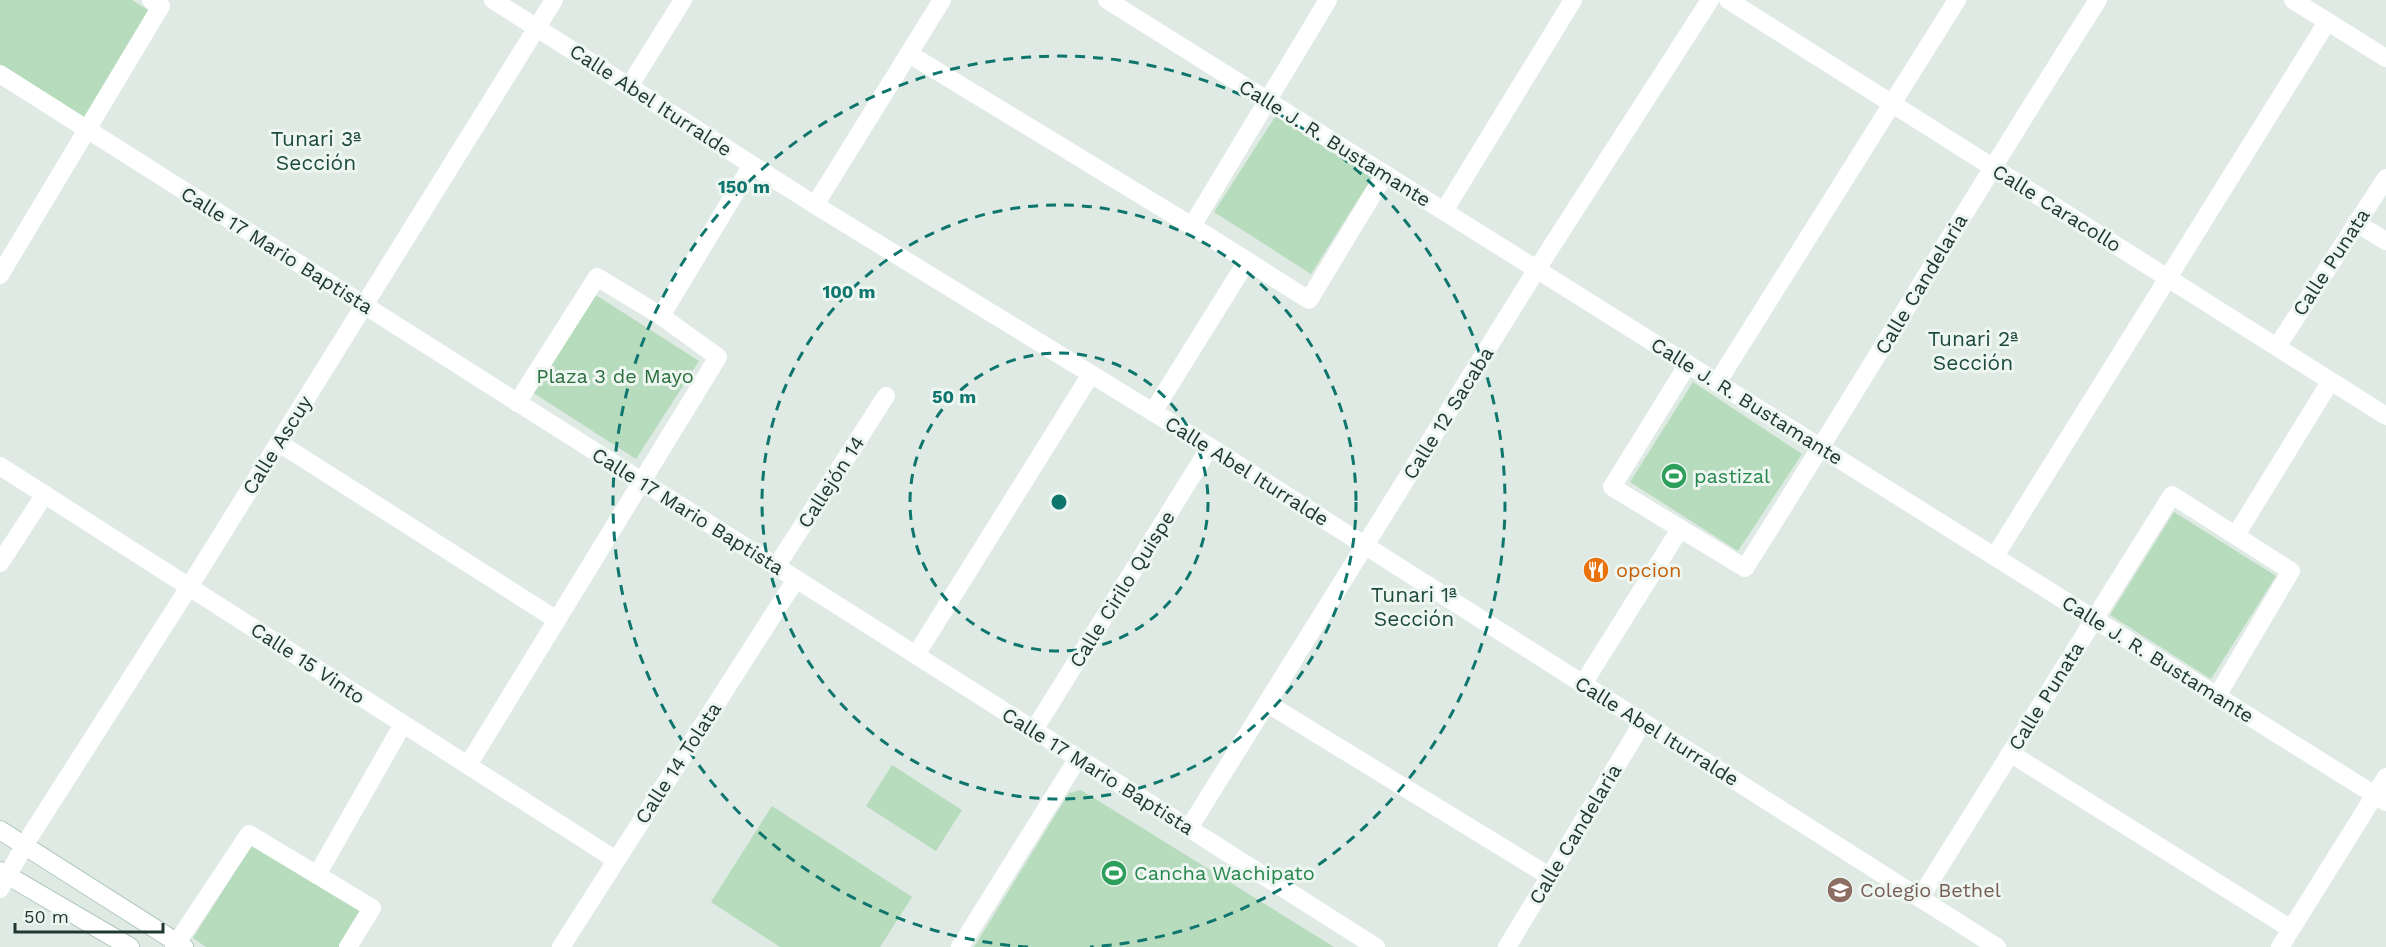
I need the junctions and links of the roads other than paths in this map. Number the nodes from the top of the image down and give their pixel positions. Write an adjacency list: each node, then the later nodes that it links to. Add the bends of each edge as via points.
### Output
1 (151, 0): 22 (street, via 162,6)
2 (493, 0): 15 (street, Calle Abel Iturralde)
3 (554, 0): 15 (street, Calle Ascuy)
4 (683, 0): 19 (street)
5 (942, 0): 16 (street)
6 (1107, 0): 20 (street, Calle J. R. Bustamante)
7 (1328, 0): 20 (street)
8 (1573, 0): 28 (street)
9 (1710, 0): 33 (street, Calle 12 Sacaba)
10 (1728, 0): 21 (street, Calle Caracollo)
11 (1957, 0): 21 (street)
12 (2098, 0): 24 (street, Calle Candelaria)
13 (2293, 0): 14 (street)
14 (2327, 22): 17 (street); 35 (street)
15 (537, 27): 19 (street, Calle Abel Iturralde); 36 (street, Calle Ascuy)
16 (909, 54): 27 (street); 30 (street)
17 (2386, 57)
18 (0, 74): 22 (street, Calle 17 Mario Baptista)
19 (630, 85): 23 (street, Calle Abel Iturralde)
20 (1269, 101): 25 (street, Calle J. R. Bustamante); 30 (street)
21 (1890, 104): 24 (street, Calle Caracollo); 42 (street)
22 (86, 129): 34 (street); 36 (street, Calle 17 Mario Baptista)
23 (752, 165): 27 (street, Calle Abel Iturralde); 37 (street)
24 (1992, 166): 35 (street, Calle Caracollo); 49 (street, Calle Candelaria)
25 (1385, 174): 28 (street, Calle J. R. Bustamante); 32 (street, via 1309,300)
26 (2386, 178): 29 (street, Calle Punata)
27 (815, 205): 40 (street, Calle Abel Iturralde)
28 (1444, 211): 33 (street, Calle J. R. Bustamante)
29 (2356, 223): 31 (street); 38 (street, Calle Punata)
30 (1192, 226): 32 (street)
31 (2386, 241)
32 (1247, 261): 45 (street)
33 (1537, 269): 39 (street, Calle J. R. Bustamante); 55 (street, Calle 12 Sacaba)
34 (0, 275)
35 (2167, 278): 38 (street, Calle Caracollo); 56 (street)
36 (363, 305): 44 (street, Calle 17 Mario Baptista); 47 (street, Calle Ascuy)
37 (661, 316): 44 (street, via 597,277); 51 (street, via 718,357)
38 (2277, 347): 41 (street, Calle Caracollo)
39 (1688, 364): 42 (street, Calle J. R. Bustamante); 53 (street, via 1612,487)
40 (1091, 374): 45 (street, Calle Abel Iturralde); 63 (street)
41 (2330, 382): 46 (street, Calle Caracollo); 54 (street)
42 (1717, 383): 49 (street, Calle J. R. Bustamante)
43 (886, 396): 58 (street, Callejón 14)
44 (517, 403): 51 (street, Calle 17 Mario Baptista)
45 (1153, 412): 48 (street, Calle Abel Iturralde)
46 (2386, 416)
47 (279, 443): 60 (street, Calle Ascuy); 62 (street)
48 (1210, 447): 55 (street, Calle Abel Iturralde); 69 (street, Calle Cirilo Quispe)
49 (1821, 448): 53 (street, Calle Candelaria, via 1745,568); 56 (street, Calle J. R. Bustamante)
50 (0, 466): 52 (street, Calle 15 Vinto)
51 (641, 481): 58 (street, Calle 17 Mario Baptista); 62 (street)
52 (45, 494): 57 (street); 60 (street, Calle 15 Vinto)
53 (1680, 529): 64 (street)
54 (2236, 535): 61 (street, Calle Punata, via 2172,495); 65 (street, via 2291,571)
55 (1365, 546): 64 (street, Calle Abel Iturralde); 66 (street, Calle 12 Sacaba)
56 (1995, 556): 61 (street, Calle J. R. Bustamante)
57 (0, 563)
58 (776, 567): 59 (street, Calle 17 Mario Baptista)
59 (796, 579): 63 (street, Calle 17 Mario Baptista); 78 (street, Calle 14 Tolata)
60 (189, 587): 68 (street, Calle 15 Vinto); 77 (street, Calle Ascuy)
61 (2094, 619): 65 (street, Calle J. R. Bustamante); 70 (street, Calle Punata)
62 (557, 620): 72 (street)
63 (916, 655): 69 (street, Calle 17 Mario Baptista)
64 (1583, 684): 67 (street, Calle Abel Iturralde)
65 (2217, 696): 74 (street, Calle J. R. Bustamante)
66 (1268, 704): 75 (street, Calle 12 Sacaba); 80 (street)
67 (1643, 722): 80 (street, Calle Candelaria); 82 (street, Calle Abel Iturralde)
68 (403, 724): 72 (street, Calle 15 Vinto); 79 (street)
69 (1034, 730): 71 (street, Calle 17 Mario Baptista)
70 (2010, 753): 82 (street, Calle Punata); 83 (street)
71 (1078, 758): 75 (street, Calle 17 Mario Baptista); 89 (street)
72 (468, 765): 78 (street, Calle 15 Vinto)
73 (2386, 777): 74 (street)
74 (2380, 799): 83 (street)
75 (1189, 828): 90 (street, Calle 17 Mario Baptista)
76 (0, 830): 77 (street)
77 (25, 845): 81 (street, Calle Ascuy); 85 (street)
78 (616, 860): 88 (street, Calle 14 Tolata)
79 (317, 874): 85 (street, via 249,834); 87 (street, via 372,908)
80 (1549, 876): 91 (street, Calle Candelaria)
81 (3, 879): 86 (street)
82 (1920, 898): 84 (street, Calle Abel Iturralde)
83 (2291, 929): 92 (street)
84 (1988, 945)
85 (178, 946)
86 (130, 947)
87 (348, 947)
88 (561, 947)
89 (960, 947)
90 (1376, 947)
91 (1507, 947)
92 (2280, 947)

